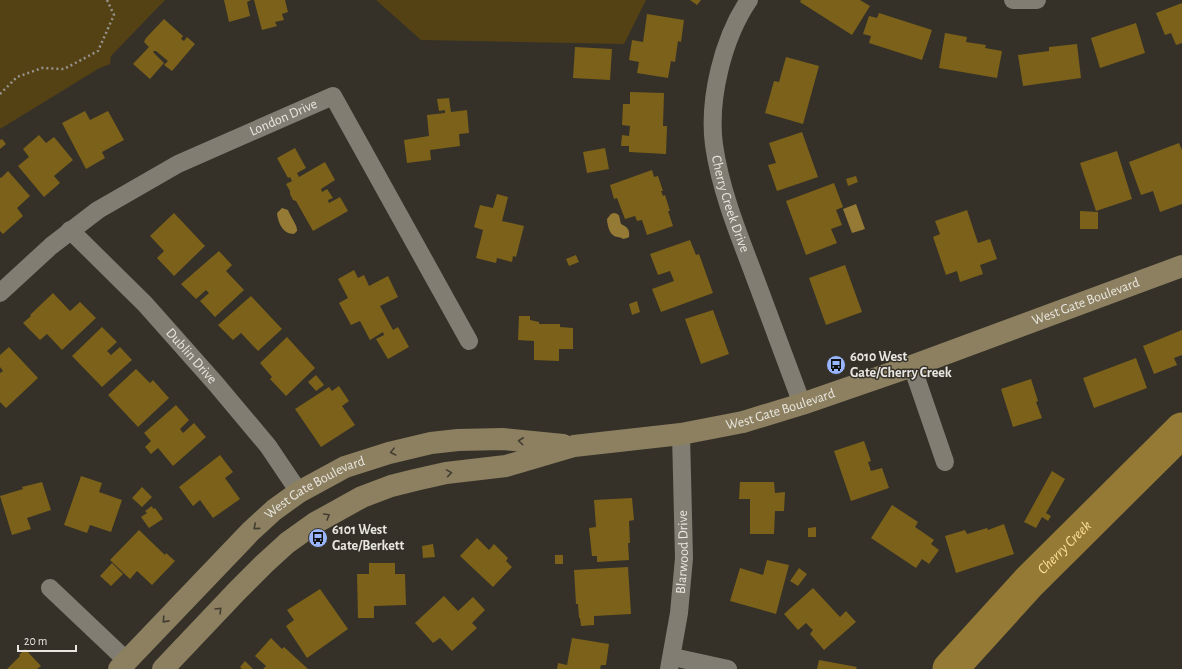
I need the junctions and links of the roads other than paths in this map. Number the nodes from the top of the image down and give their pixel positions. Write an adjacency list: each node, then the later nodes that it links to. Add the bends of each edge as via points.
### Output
1 (749, 0): 9 (street, Cherry Creek Drive, via 733,30 716,83 714,144 720,176 740,238)
2 (1013, 0): 3 (street)
3 (1037, 0)
4 (70, 230): 6 (street, London Drive); 7 (street, London Drive, via 98,210 178,164 333,96); 13 (street, Dublin Drive, via 145,304 216,384 268,446)
5 (1182, 266): 8 (main road, West Gate Boulevard)
6 (0, 293)
7 (469, 341)
8 (912, 366): 9 (main road, West Gate Boulevard); 12 (street)
9 (802, 404): 10 (main road, West Gate Boulevard, via 743,422)
10 (681, 434): 11 (main road, West Gate Boulevard); 15 (street, Blarwood Drive, via 684,558)
11 (574, 446): 13 (main road, West Gate Boulevard, one-way to 13, via 495,439 431,443 389,452 345,467); 17 (main road, West Gate Boulevard, one-way to 11, via 264,564 309,527 341,508 362,497 409,481 446,473 506,466)
12 (945, 462)
13 (299, 492): 16 (main road, West Gate Boulevard, one-way to 16, via 250,532)
14 (50, 588): 16 (street)
15 (671, 663): 18 (street)
16 (123, 665)
17 (164, 669)
18 (728, 669)

